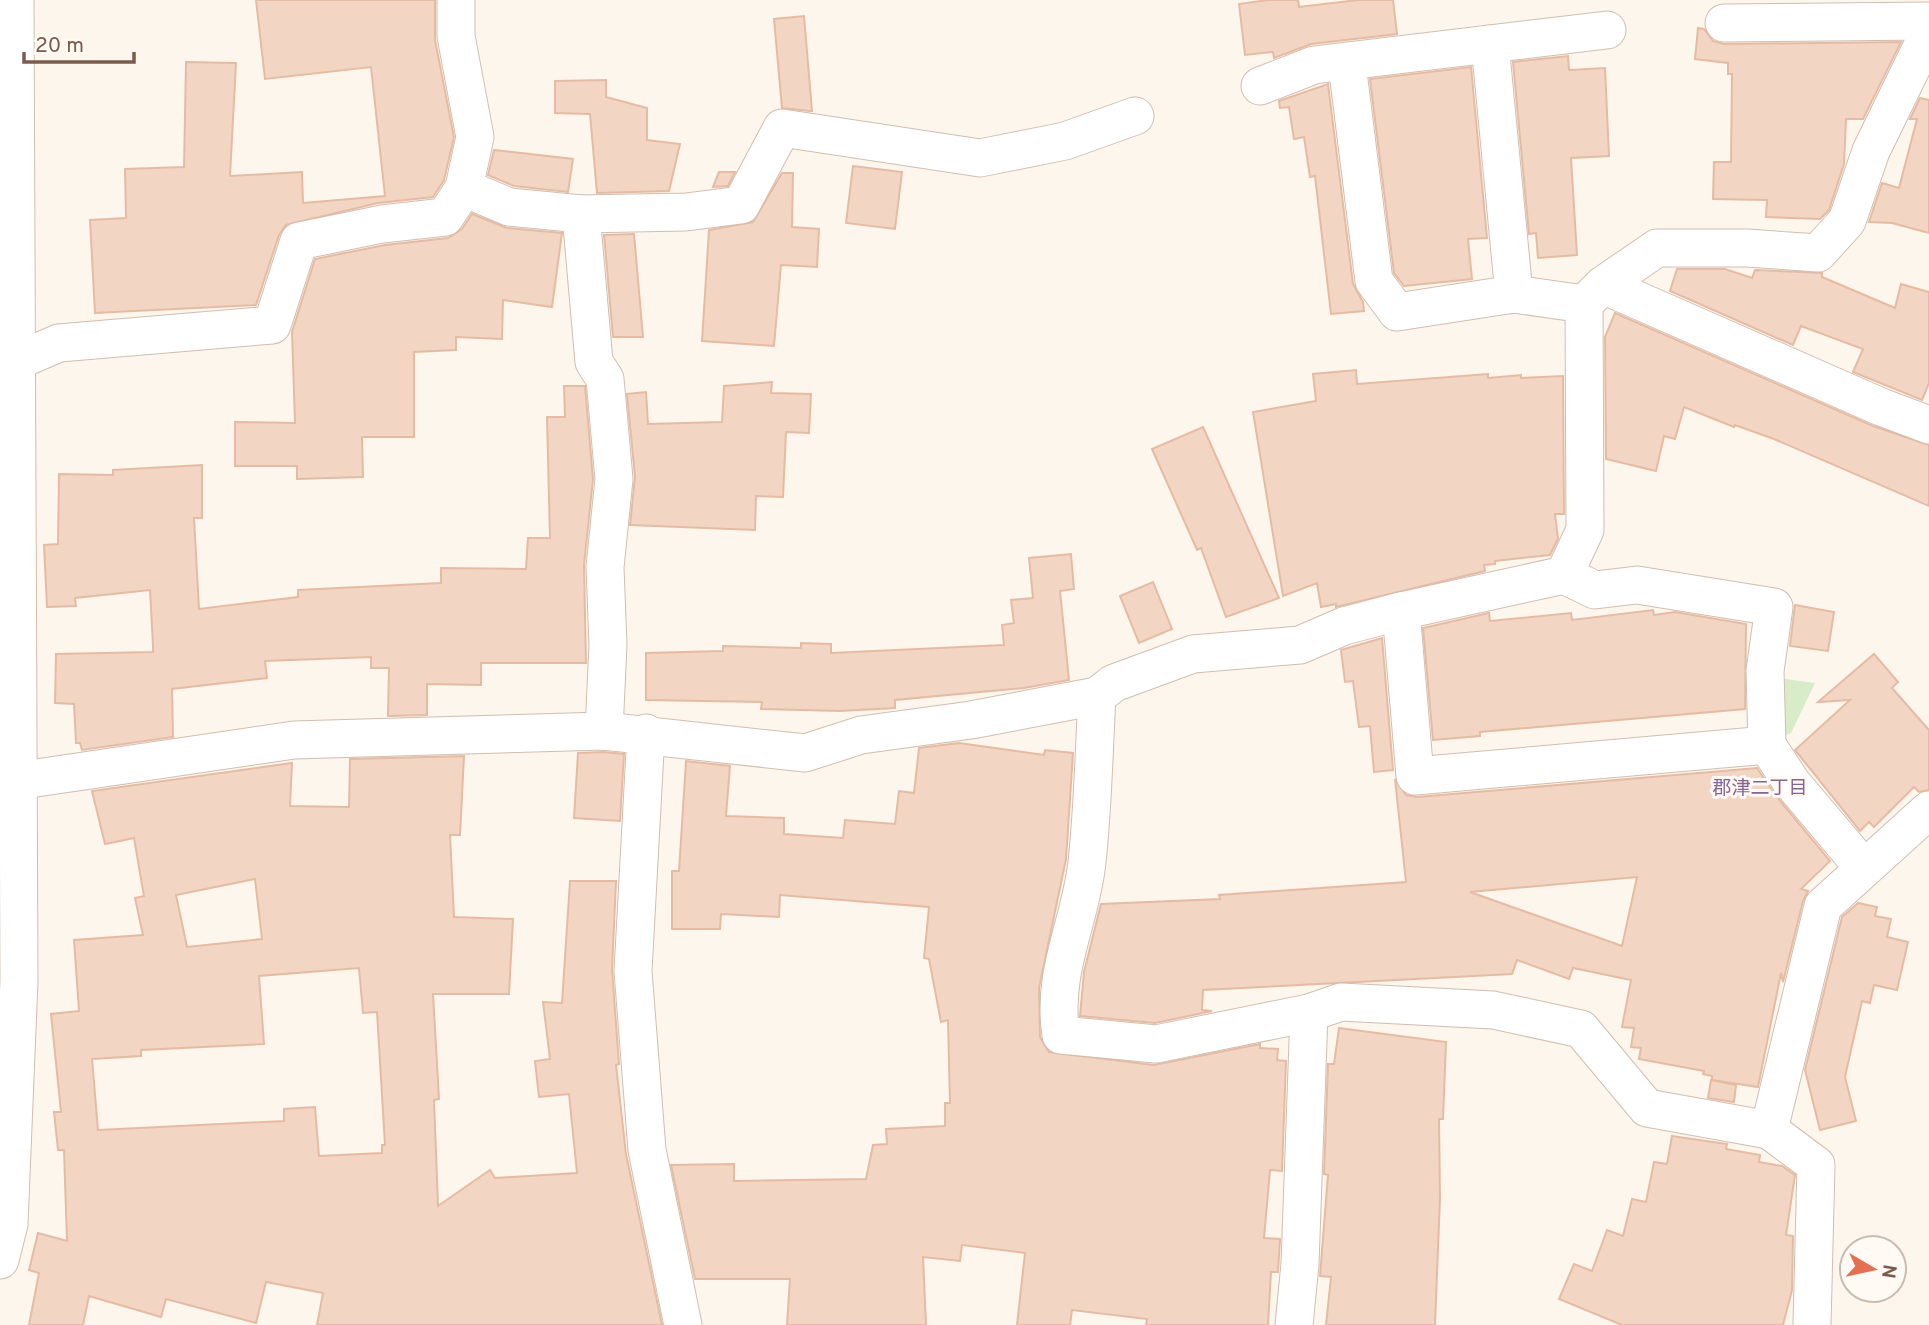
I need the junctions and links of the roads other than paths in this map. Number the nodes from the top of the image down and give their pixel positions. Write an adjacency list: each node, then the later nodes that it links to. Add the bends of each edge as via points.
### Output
1 (456, 0): 11 (street, via 456,36 475,137)
2 (10, 19): 15 (street)
3 (1929, 21): 4 (street)
4 (1724, 23)
5 (1607, 30): 7 (street)
6 (1929, 32): 14 (street, via 1871,150 1847,221 1818,253 1657,248)
7 (1490, 44): 8 (street); 13 (street)
8 (1347, 64): 9 (street, via 1314,65); 13 (street, via 1374,281 1397,312)
9 (1260, 86)
10 (1135, 116): 12 (street, via 1065,141 980,158 782,128 741,205 685,212)
11 (464, 188): 12 (street, via 509,207); 15 (street, via 445,217 299,241 272,325 59,343)
12 (581, 214): 20 (street, via 594,362 605,379 614,480 605,567)
13 (1514, 294): 14 (street)
14 (1593, 295): 16 (street); 17 (street, via 1585,530)
15 (19, 360): 23 (street)
16 (1929, 425)
17 (1564, 575): 18 (street); 22 (street, via 1595,590 1637,585 1774,607 1765,671)
18 (1401, 611): 19 (street, via 1344,626 1300,645 1193,654 1114,683); 22 (street, via 1415,776)
19 (1097, 696): 21 (street, via 861,735 805,753); 26 (street, via 1087,864 1057,1007 1061,1035 1156,1044)
20 (604, 731): 21 (street); 23 (street, via 295,740)
21 (646, 733): 29 (street, via 633,971 647,1150)
22 (1767, 745): 25 (street, via 1792,783)
23 (11, 758): 28 (street, via 19,981 9,1224)
24 (1929, 810): 25 (street)
25 (1863, 867): 27 (street, via 1823,906)
26 (1309, 1013): 27 (street, via 1341,1002 1493,1010 1581,1029 1647,1108); 30 (street)
27 (1769, 1130): 31 (street, via 1816,1165)
28 (0, 1259)
29 (683, 1325)
30 (1294, 1325)
31 (1812, 1325)

